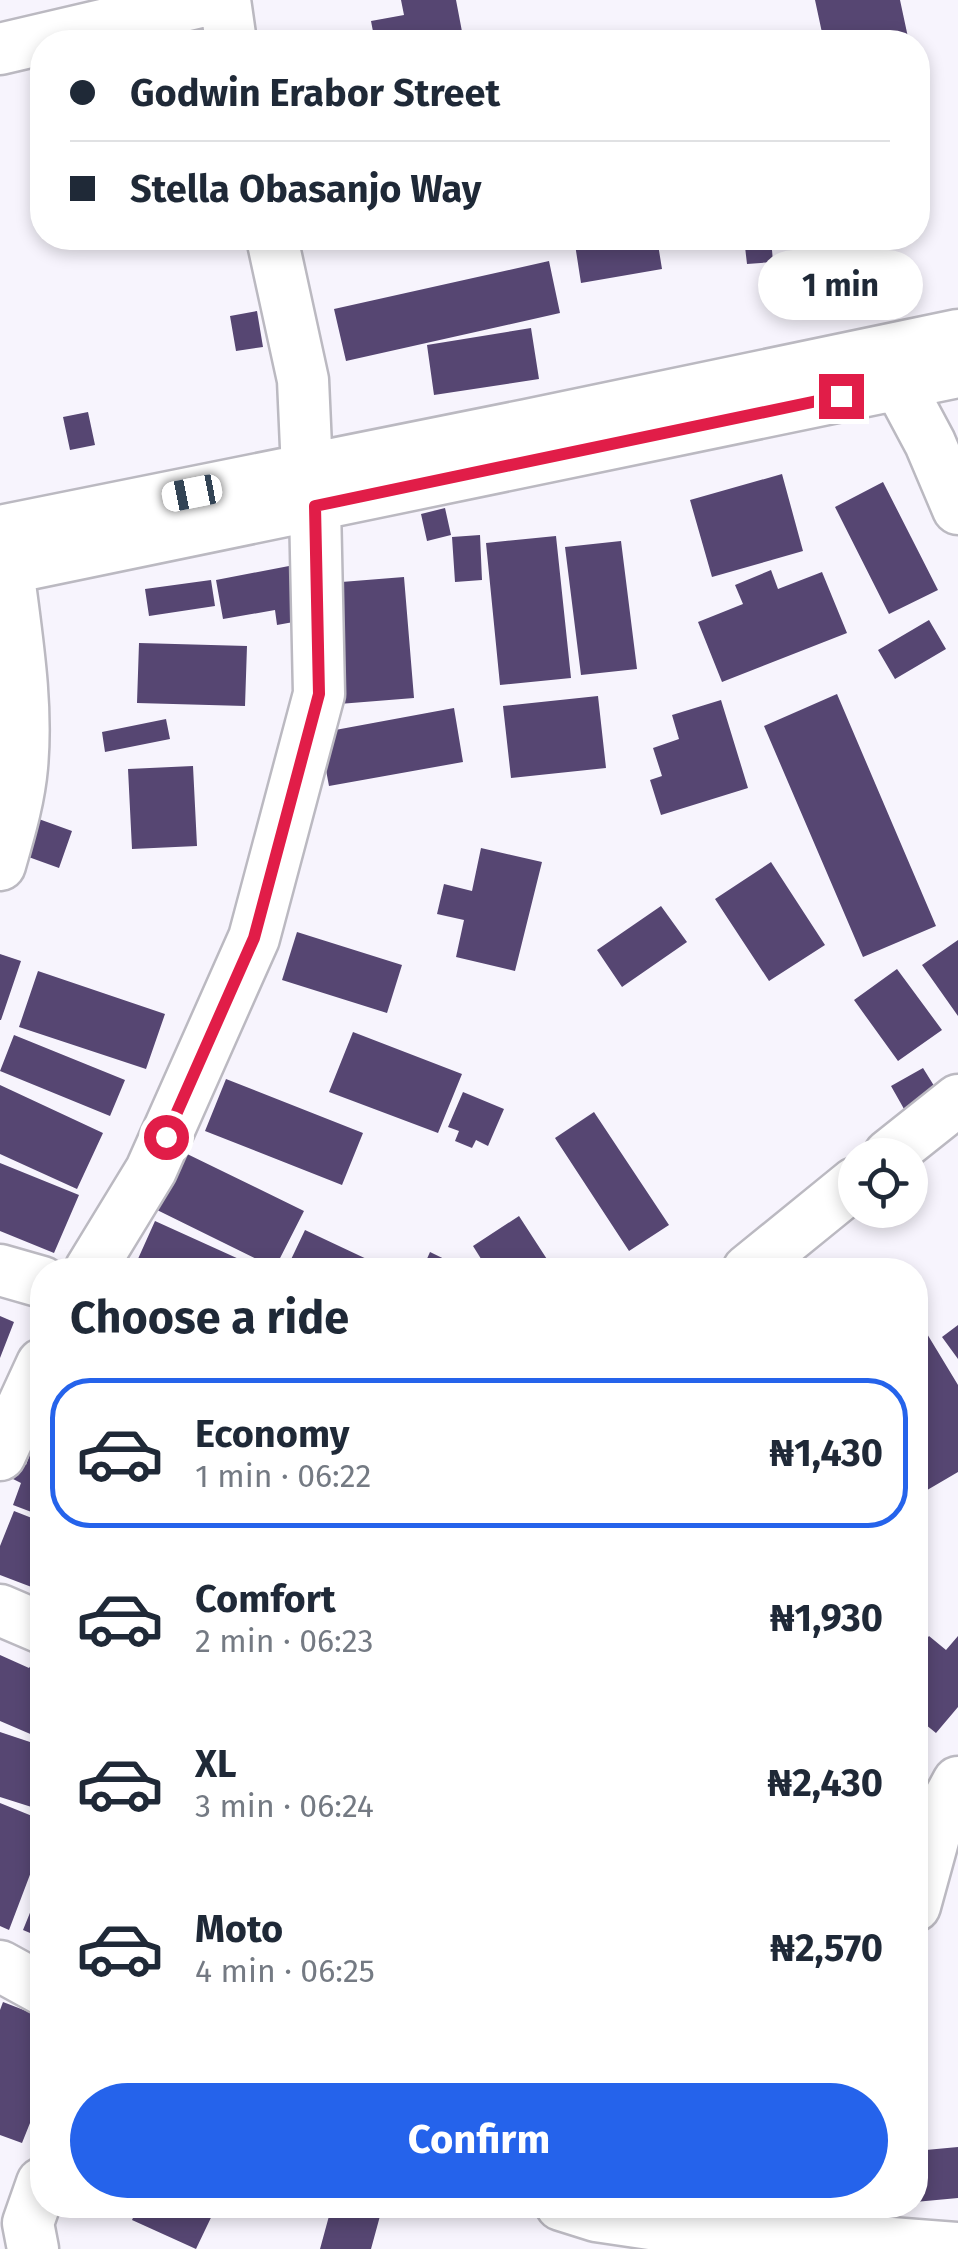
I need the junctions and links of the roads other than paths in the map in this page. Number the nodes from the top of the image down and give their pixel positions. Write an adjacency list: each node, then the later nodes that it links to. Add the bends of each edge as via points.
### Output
1 (209, 0): 3 (street)
2 (224, 0): 4 (street)
3 (84, 30)
4 (229, 30)
5 (30, 43): 6 (street)
6 (0, 50)
7 (275, 250): 12 (street, via 303,380)
8 (958, 334): 10 (street)
9 (958, 372): 11 (street)
10 (808, 384): 11 (street); 12 (street)
11 (898, 384): 13 (street)
12 (311, 488): 14 (street); 19 (street, via 319,694 254,938 151,1170)
13 (958, 509)
14 (3, 556): 15 (street, via 24,714 16,812)
15 (0, 865)
16 (958, 1100): 17 (street)
17 (910, 1138)
18 (838, 1196): 20 (street)
19 (97, 1258)
20 (763, 1258)
21 (0, 1270): 22 (street)
22 (30, 1279)
23 (30, 1390): 24 (street)
24 (0, 1455)
25 (0, 1610): 26 (street)
26 (30, 1623)
27 (958, 1782): 28 (street)
28 (928, 1860)
29 (928, 1910): 30 (street)
30 (958, 1913)
31 (0, 1966): 32 (street)
32 (30, 1982)
33 (30, 2217): 36 (street)
34 (608, 2218): 35 (street)
35 (958, 2248)
36 (34, 2249)

